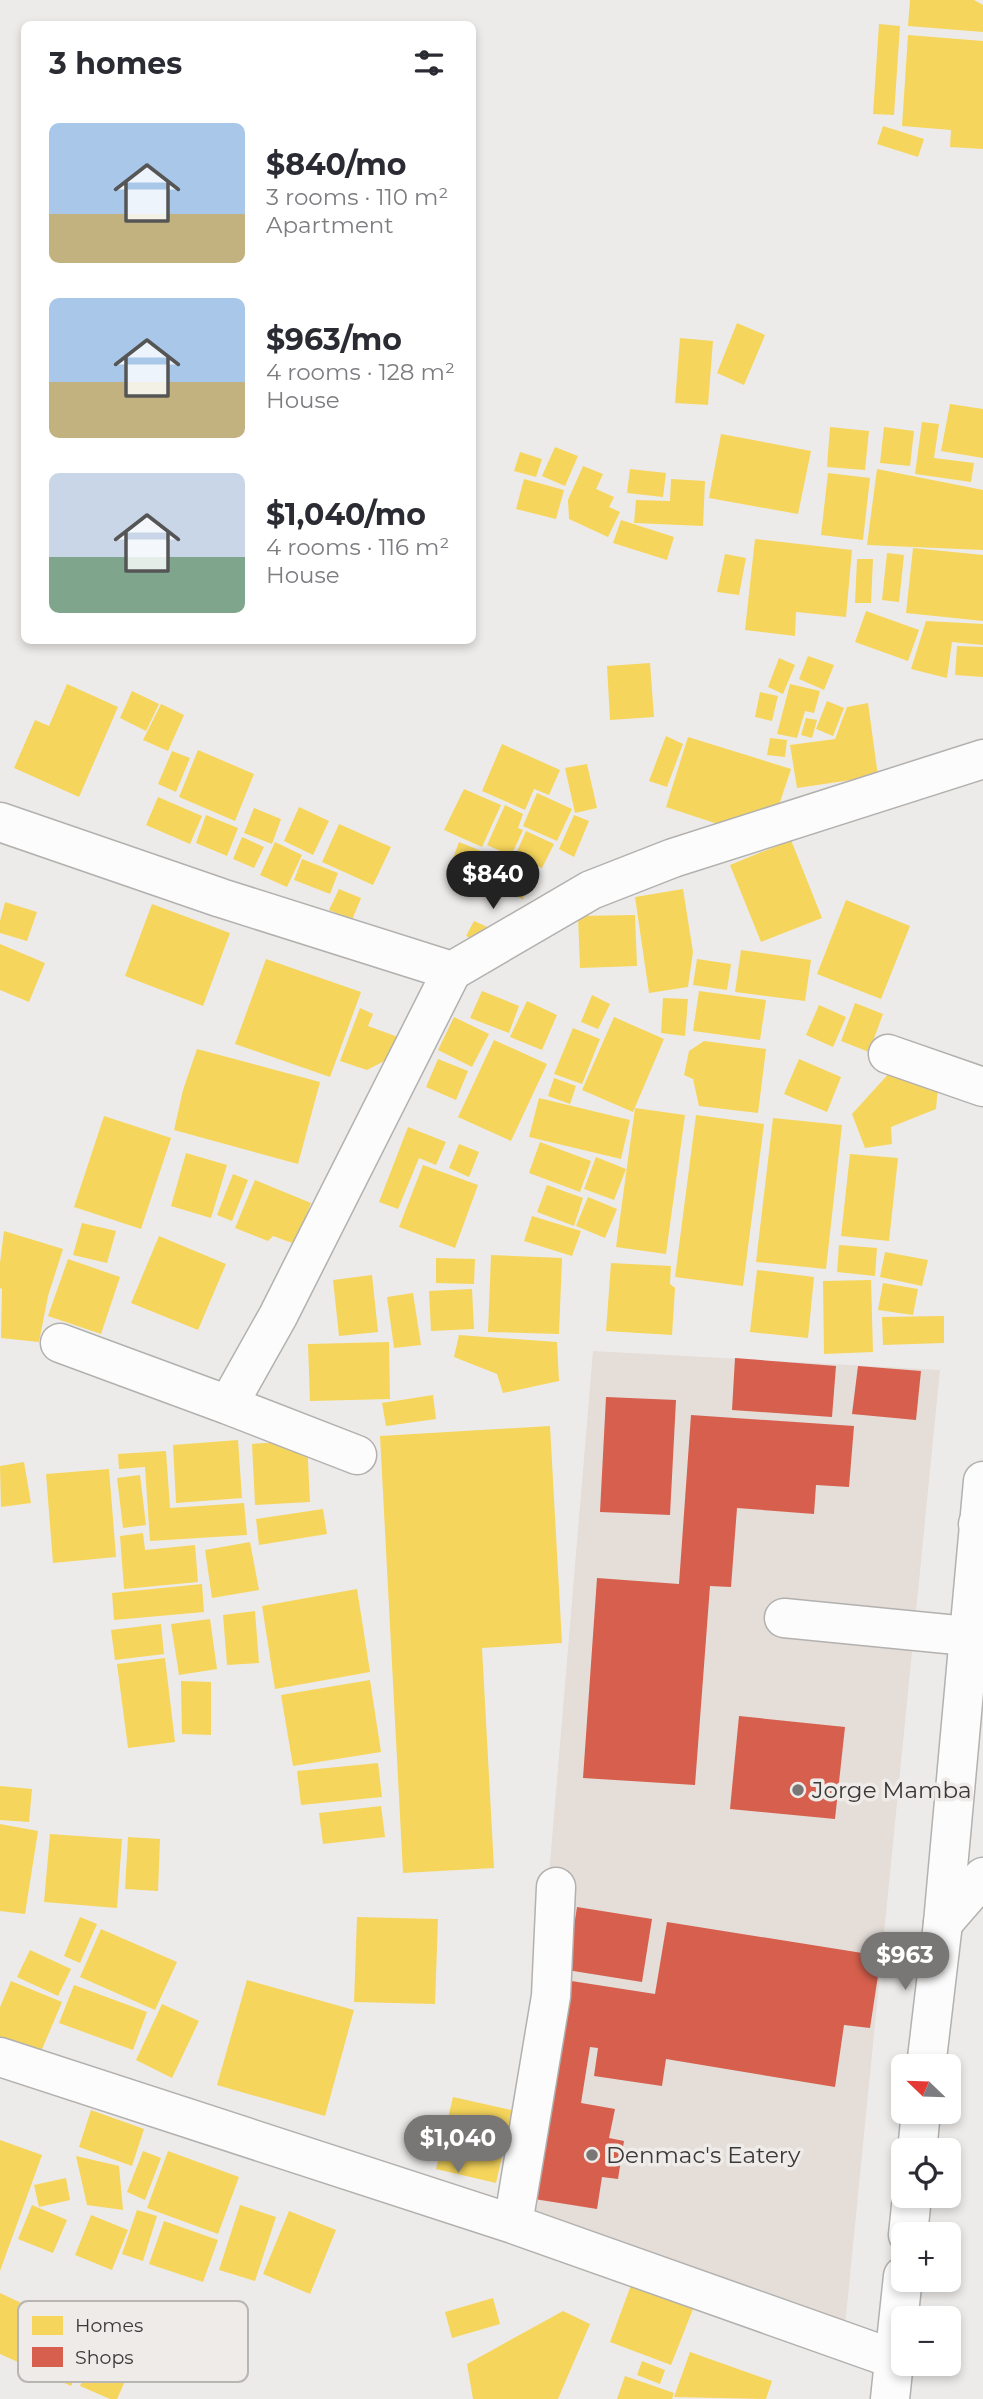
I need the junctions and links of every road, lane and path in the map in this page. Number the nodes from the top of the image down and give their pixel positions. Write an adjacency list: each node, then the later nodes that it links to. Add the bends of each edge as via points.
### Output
1 (983, 759): 3 (main road, via 673,858 592,890)
2 (0, 821): 3 (main road)
3 (452, 971): 7 (main road, via 278,1316)
4 (888, 1054): 5 (main road)
5 (983, 1087)
6 (60, 1343): 7 (main road)
7 (228, 1405): 8 (main road)
8 (357, 1455)
9 (983, 1481): 10 (main road)
10 (980, 1525): 12 (main road)
11 (784, 1618): 12 (main road)
12 (975, 1639): 15 (main road)
13 (983, 1877): 15 (main road)
14 (556, 1887): 18 (main road, via 551,1996)
15 (943, 1923): 16 (main road)
16 (928, 2054)
17 (0, 2057): 18 (main road)
18 (513, 2224): 19 (main road)
19 (891, 2358)
20 (892, 2376): 21 (main road)
21 (890, 2399)

